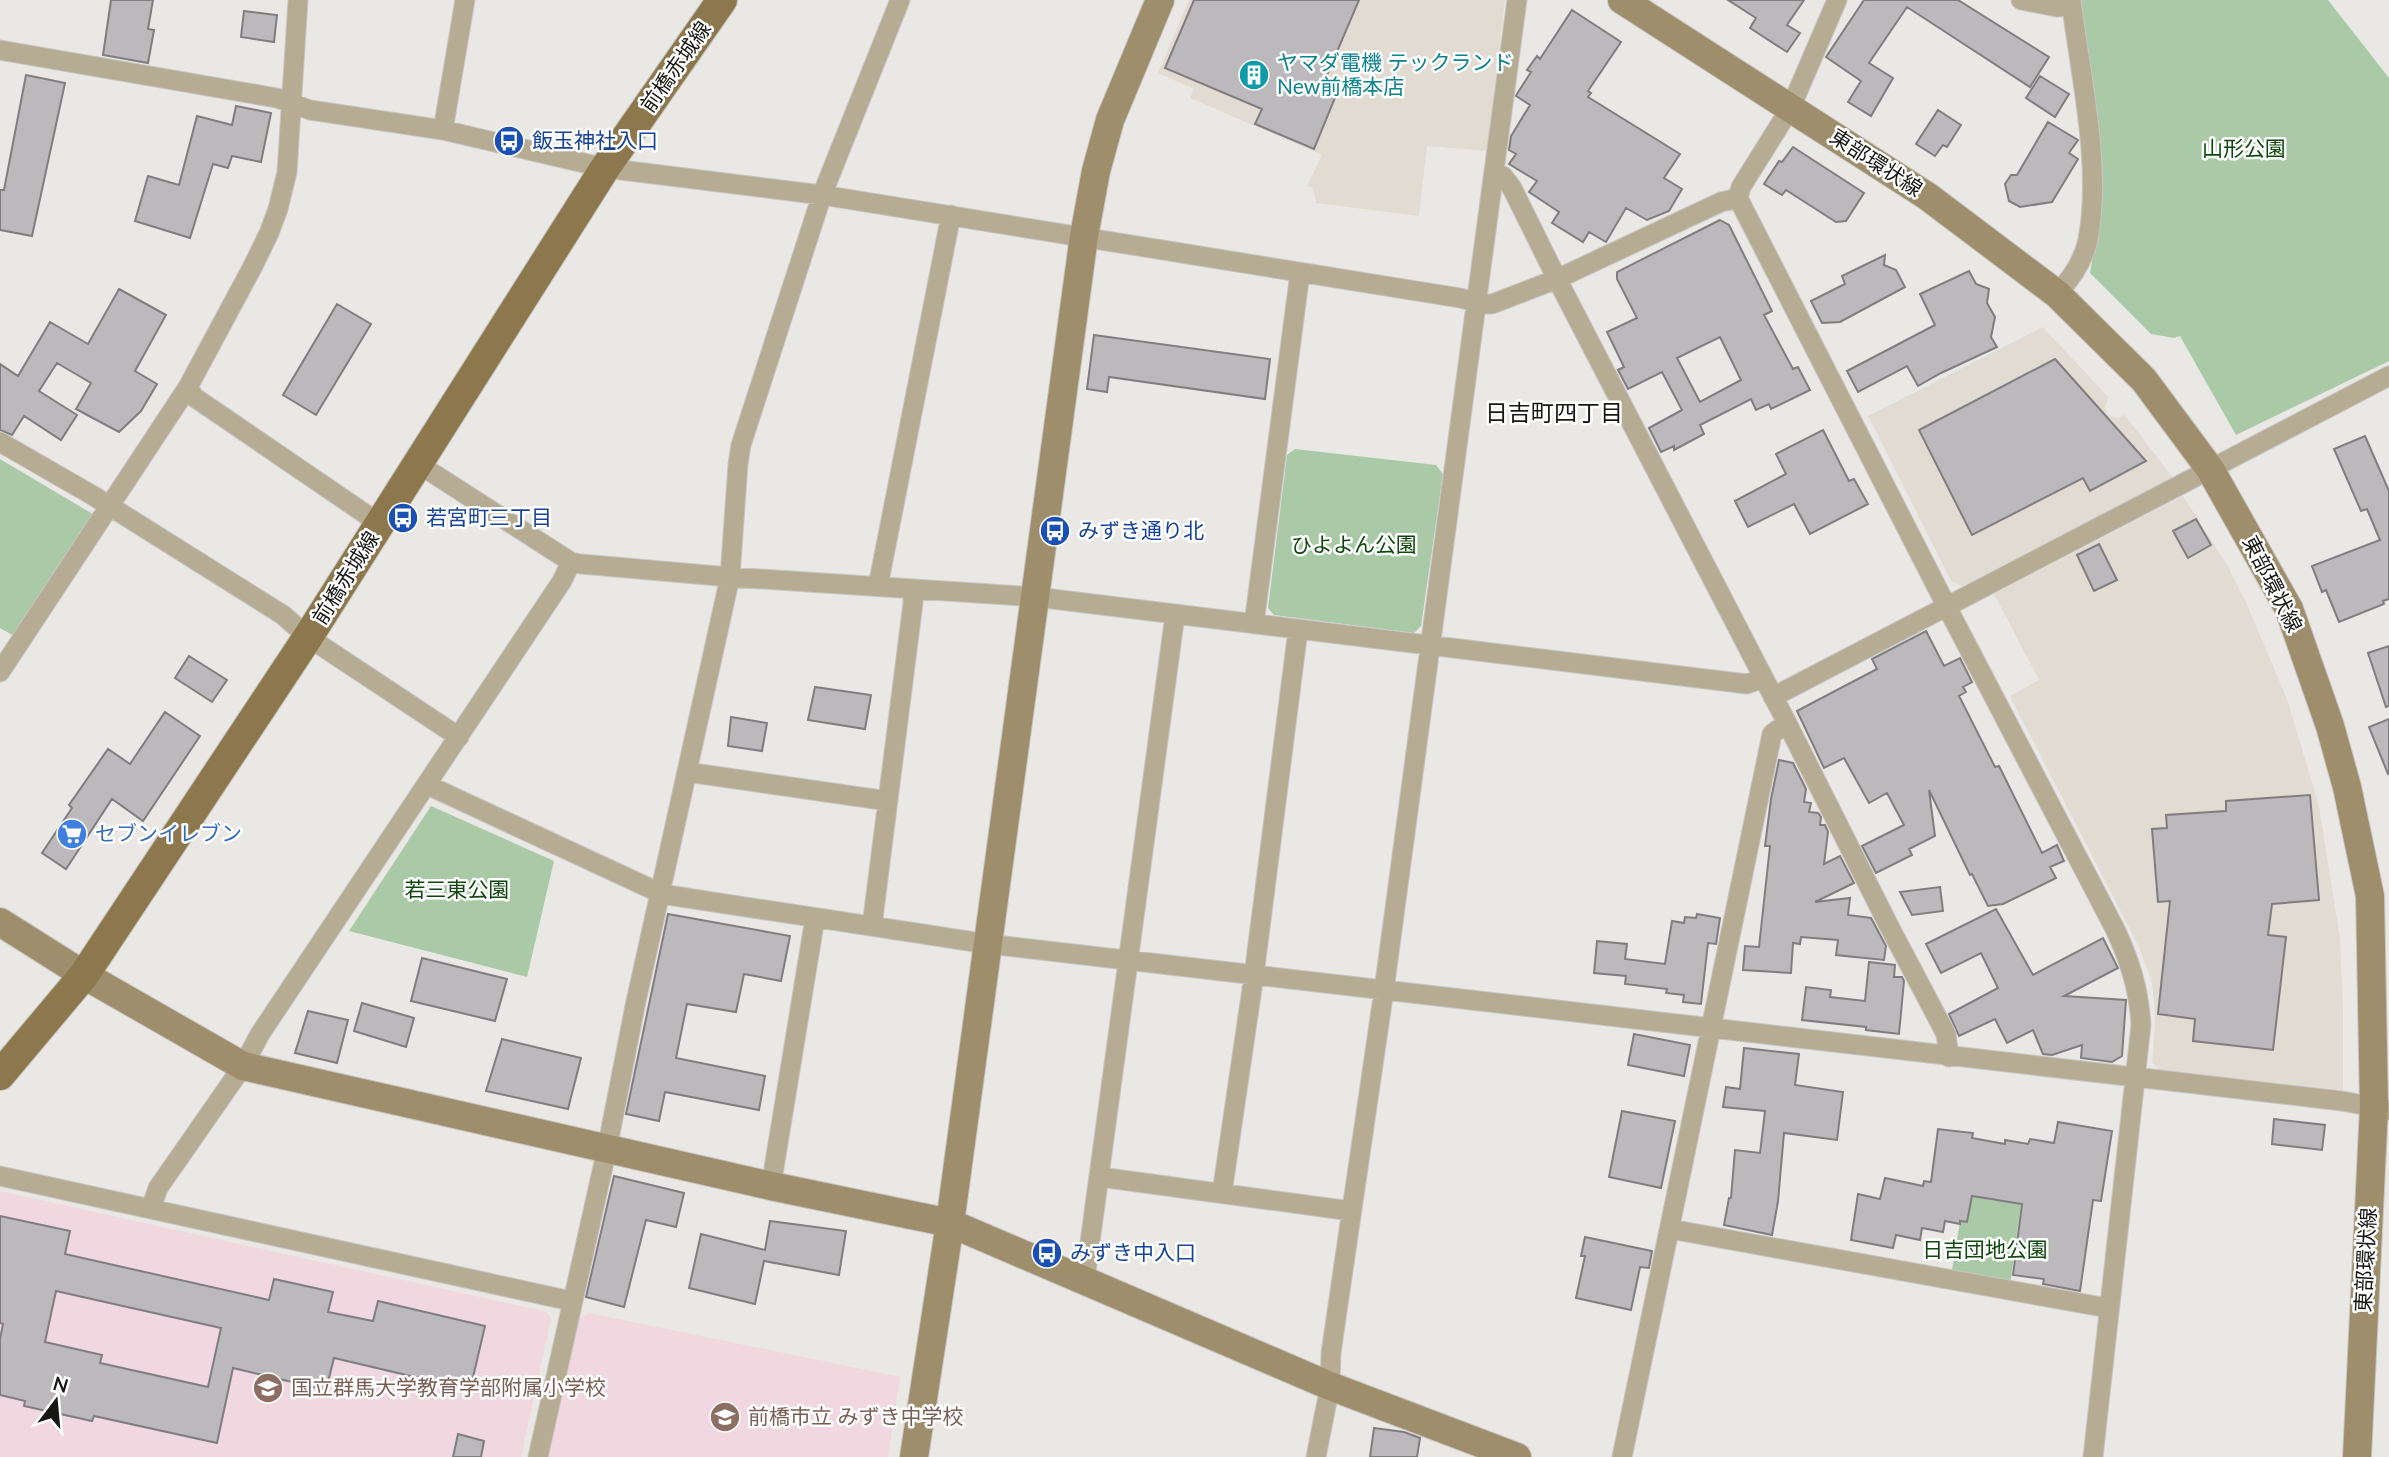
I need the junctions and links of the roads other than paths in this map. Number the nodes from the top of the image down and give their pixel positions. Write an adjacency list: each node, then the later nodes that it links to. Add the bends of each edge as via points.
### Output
1 (298, 0): 12 (street)
2 (465, 0): 14 (street)
3 (722, 0): 15 (main road, 前橋赤城線)
4 (900, 0): 17 (street)
5 (1160, 0): 20 (street, via 1110,120)
6 (1517, 0): 16 (street)
7 (1622, 0): 13 (street, 東部環状線)
8 (1836, 0): 13 (street)
9 (2021, 0): 10 (street, via 2057,7)
10 (2071, 3): 23 (street, via 2091,157 2091,210 2082,258)
11 (0, 50): 12 (street)
12 (292, 104): 14 (street); 26 (street, via 287,172 278,209)
13 (1791, 107): 18 (street); 23 (street, 東部環状線, via 1927,195)
14 (443, 130): 15 (street)
15 (606, 169): 17 (street); 28 (main road, 前橋赤城線)
16 (1494, 173): 22 (street, via 1508,180); 24 (street)
17 (822, 195): 19 (street); 33 (street, via 741,445)
18 (1738, 198): 22 (street); 37 (street)
19 (951, 215): 20 (street); 34 (street)
20 (1084, 236): 21 (street); 36 (street)
21 (1300, 273): 24 (street); 39 (street)
22 (1557, 279): 24 (street, via 1492,304); 44 (street)
23 (2057, 295): 29 (street, 東部環状線, via 2144,380)
24 (1476, 303): 42 (street)
25 (2389, 376): 29 (street)
26 (188, 387): 30 (street); 31 (street, via 194,397)
27 (0, 442): 30 (street)
28 (417, 463): 31 (main road, 前橋赤城線); 32 (street)
29 (2210, 469): 37 (street); 65 (street, 東部環状線, via 2288,609 2347,787 2370,896)
30 (109, 506): 41 (street, via 283,615); 43 (street)
31 (380, 524): 41 (main road, 前橋赤城線)
32 (570, 562): 33 (street); 47 (street)
33 (730, 577): 34 (street); 48 (street)
34 (878, 586): 35 (street)
35 (913, 589): 36 (street); 50 (street)
36 (1036, 597): 38 (street); 55 (street)
37 (1947, 607): 45 (street); 64 (street, via 2128,956 2140,1004)
38 (1175, 615): 39 (street); 56 (street)
39 (1254, 624): 40 (street)
40 (1298, 630): 42 (street); 58 (street)
41 (308, 637): 47 (street); 57 (main road, 前橋赤城線)
42 (1429, 646): 44 (street, via 1747,684); 59 (street)
43 (0, 672)
44 (1763, 678): 45 (street)
45 (1773, 697): 46 (street)
46 (1787, 723): 60 (street, via 1772,734); 61 (street, via 1947,1034)
47 (459, 737): 49 (street)
48 (687, 772): 50 (street); 51 (street)
49 (428, 782): 51 (street); 62 (street)
50 (888, 801): 54 (street)
51 (660, 893): 52 (street); 66 (street)
52 (815, 918): 54 (street); 69 (street)
53 (0, 922): 57 (street)
54 (872, 926): 55 (street)
55 (988, 944): 56 (street); 73 (street)
56 (1129, 961): 58 (street); 68 (street)
57 (84, 975): 62 (street); 63 (main road, 前橋赤城線)
58 (1254, 975): 59 (street); 70 (street)
59 (1384, 990): 60 (street); 72 (street)
60 (1710, 1029): 61 (street); 74 (street)
61 (1949, 1057): 64 (street)
62 (243, 1066): 66 (street); 71 (street, via 158,1188)
63 (0, 1075)
64 (2136, 1078): 65 (street); 77 (street)
65 (2382, 1108): 85 (street, 東部環状線)
66 (607, 1150): 69 (street); 76 (street)
67 (0, 1176): 71 (street)
68 (1100, 1177): 70 (street); 75 (street)
69 (771, 1186): 73 (street)
70 (1222, 1193): 72 (street)
71 (150, 1208): 76 (street)
72 (1351, 1210): 78 (street)
73 (950, 1223): 75 (street); 80 (street)
74 (1670, 1229): 77 (street); 83 (street)
75 (1085, 1279): 78 (street)
76 (571, 1301): 79 (street)
77 (2108, 1308): 84 (street)
78 (1330, 1386): 81 (street); 82 (street)
79 (538, 1457)
80 (914, 1457)
81 (1316, 1457)
82 (1517, 1457)
83 (1622, 1457)
84 (2093, 1457)
85 (2357, 1457)

